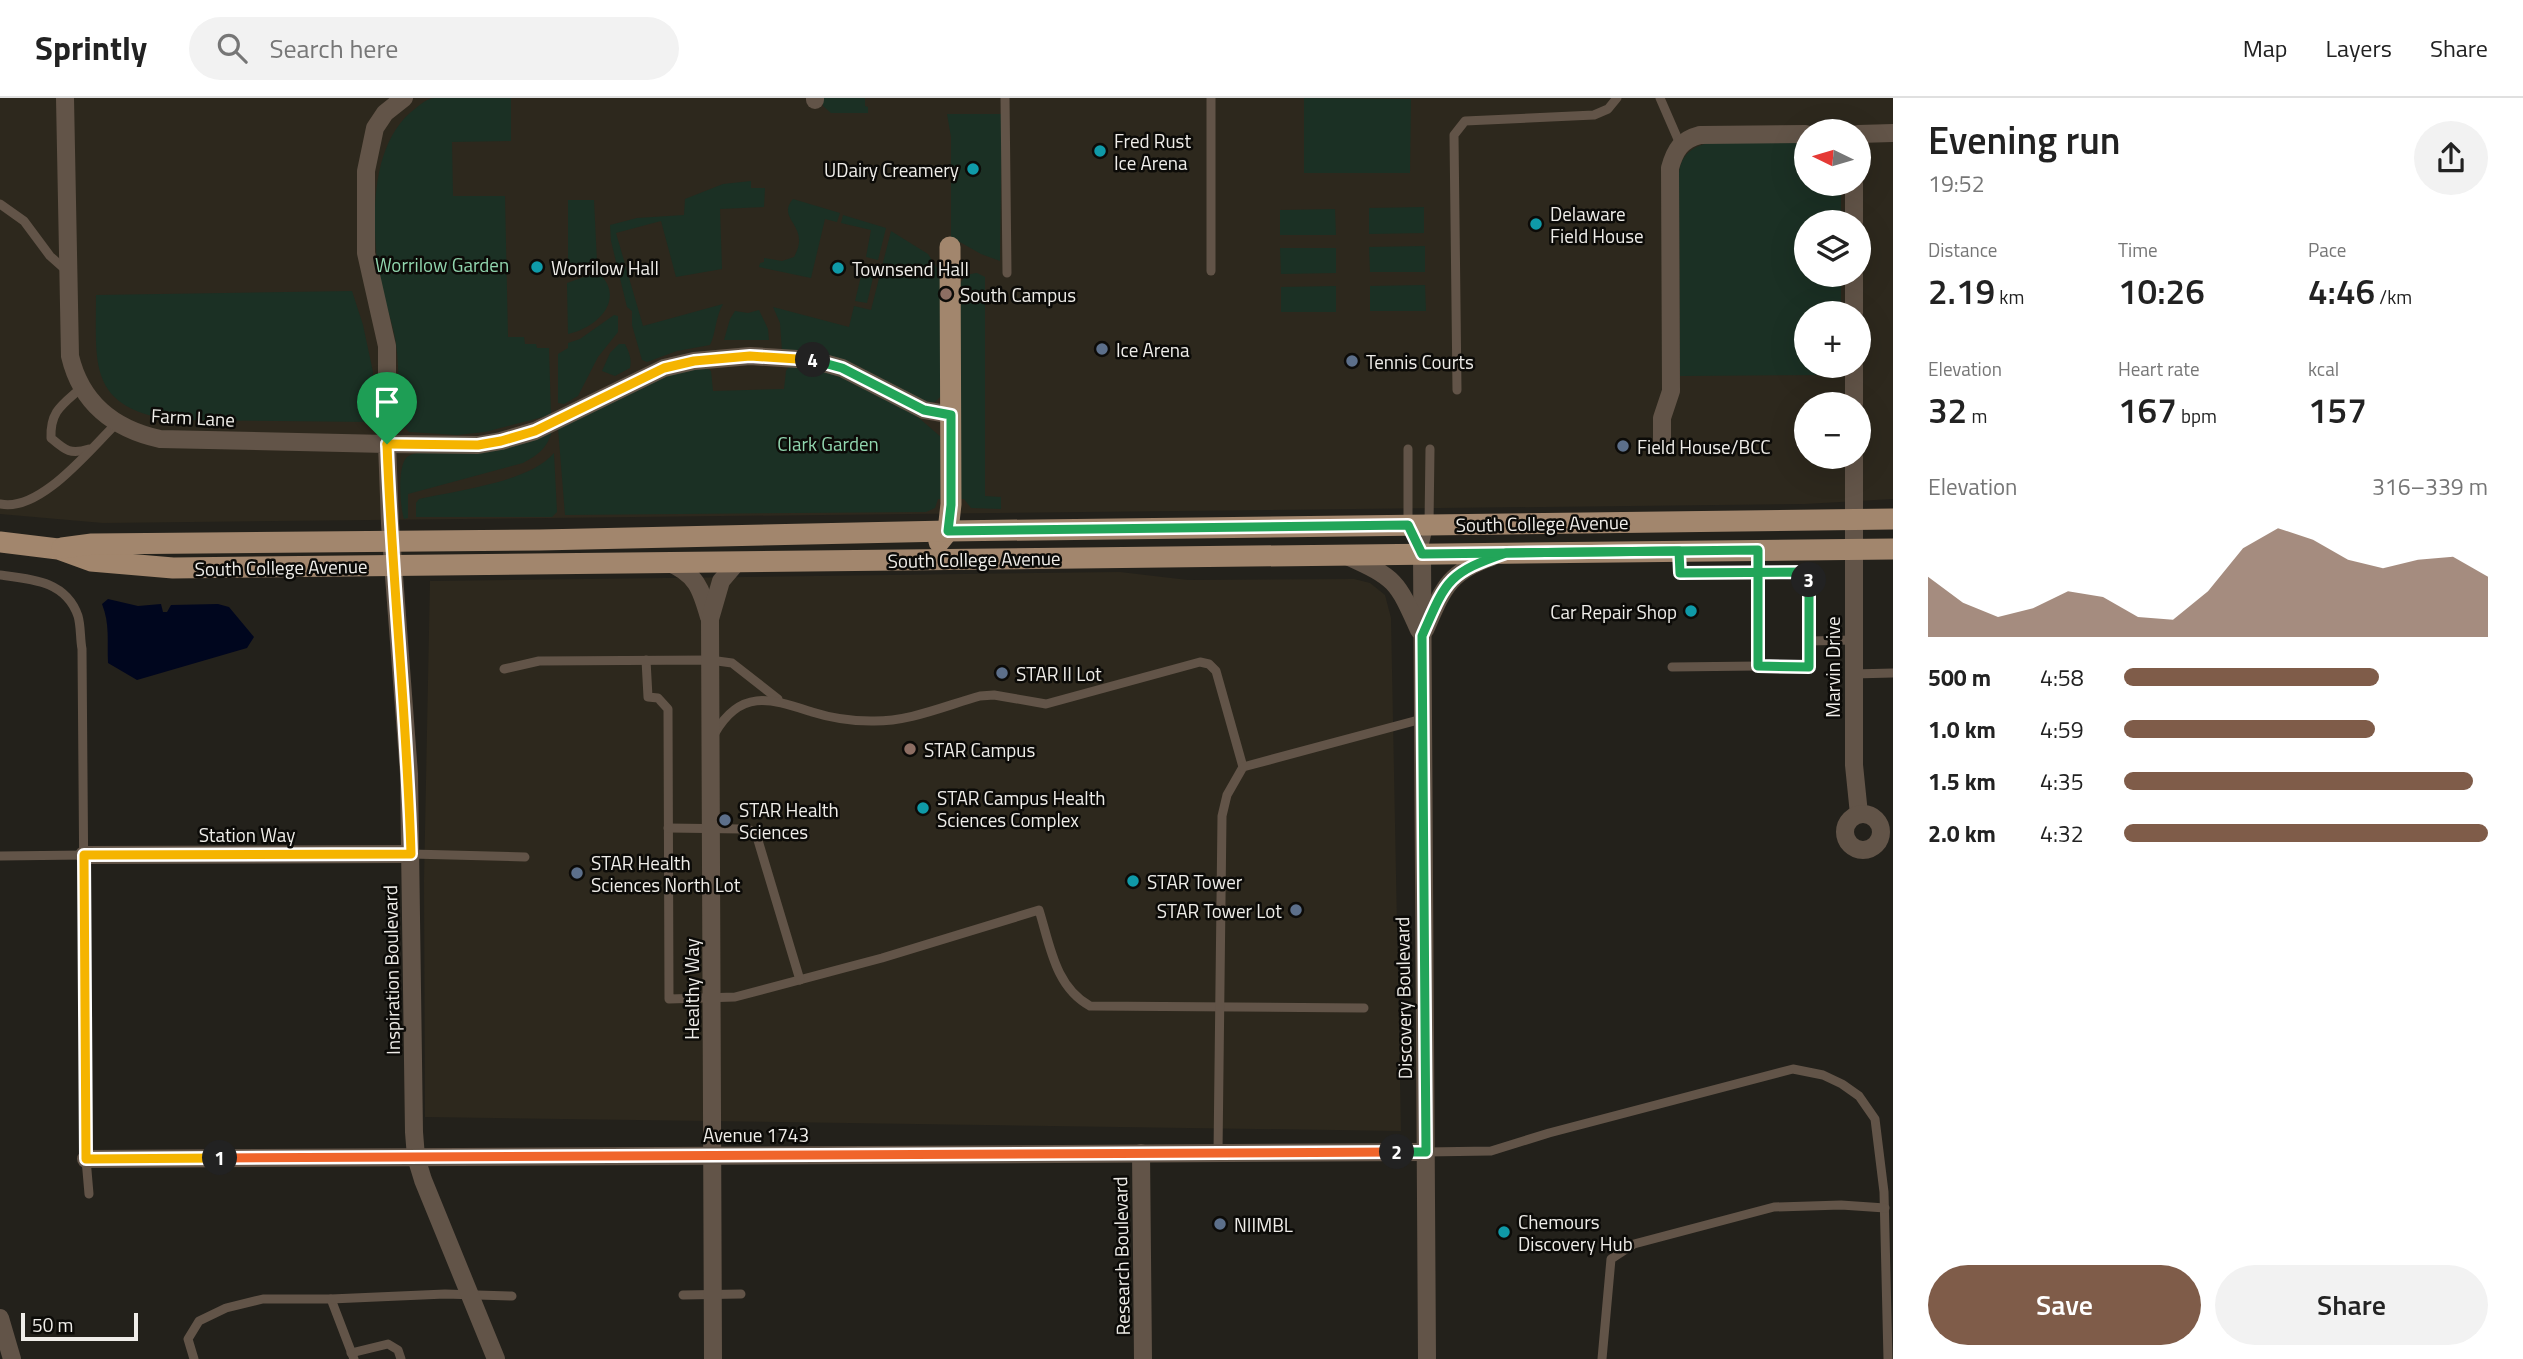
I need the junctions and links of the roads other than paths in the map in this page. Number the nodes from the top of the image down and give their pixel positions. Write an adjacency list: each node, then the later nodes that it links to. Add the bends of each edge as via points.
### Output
1 (65, 98): 14 (street, Farm Lane)
2 (404, 98): 21 (street, via 375,128 366,171 366,253 387,346)
3 (1005, 98): 15 (lane)
4 (1212, 98): 13 (lane)
5 (1617, 98): 17 (lane, via 1594,115 1465,121 1454,135)
6 (1660, 98): 10 (lane)
7 (1893, 133): 9 (street)
8 (1794, 134): 10 (street, via 1700,135)
9 (1871, 134)
10 (1680, 145): 20 (street, via 1670,168 1671,391 1662,418)
11 (0, 204): 14 (lane, via 24,220)
12 (950, 247): 18 (main road)
13 (1211, 271)
14 (69, 273): 16 (street, Farm Lane, via 69,356)
15 (1007, 273)
16 (81, 388): 19 (street, Farm Lane); 22 (lane, via 50,421 51,438 75,454)
17 (1457, 390)
18 (951, 415): 21 (street, Farm Lane, via 924,410 842,368 813,360 750,356 664,368 535,431 501,441); 30 (main road)
19 (116, 424): 21 (street, Farm Lane, via 160,439); 22 (lane)
20 (1661, 441)
21 (387, 444): 32 (street)
22 (90, 449): 26 (lane, via 76,466 34,498)
23 (1408, 449): 29 (lane)
24 (1430, 449): 29 (lane)
25 (1854, 469): 28 (street, Marvin Drive)
26 (0, 504)
27 (1893, 519): 28 (main road, South College Avenue)
28 (1854, 520): 29 (main road, South College Avenue); 34 (street, Marvin Drive)
29 (1418, 525): 30 (main road, South College Avenue); 41 (lane); 41 (lane)
30 (948, 531): 32 (main road, South College Avenue); 42 (main road)
31 (0, 542): 33 (main road, South College Avenue)
32 (391, 542): 33 (main road, South College Avenue, via 92,544); 45 (street, Inspiration Boulevard)
33 (58, 549): 45 (main road, South College Avenue, via 92,561 173,568)
34 (1853, 549): 35 (main road, South College Avenue); 37 (main road, South College Avenue); 51 (street, Marvin Drive)
35 (1893, 549)
36 (1730, 550): 37 (main road, South College Avenue); 38 (main road, South College Avenue); 47 (lane)
37 (1758, 550): 46 (lane)
38 (1679, 551): 39 (main road, South College Avenue); 47 (lane, via 1680,573)
39 (1506, 553): 41 (main road, South College Avenue); 50 (street, Discovery Boulevard, via 1471,564 1449,581)
40 (1345, 554): 41 (main road, South College Avenue); 42 (main road, South College Avenue); 50 (street, Discovery Boulevard, via 1396,583)
41 (1422, 554): 50 (street, Discovery Boulevard)
42 (925, 560): 43 (main road, South College Avenue)
43 (738, 561): 44 (main road, South College Avenue); 49 (street, Healthy Way, via 721,581)
44 (667, 562): 45 (main road, South College Avenue); 49 (street, Healthy Way, via 694,579)
45 (393, 566): 67 (street, Inspiration Boulevard)
46 (1758, 572): 47 (lane); 52 (lane, via 1809,572); 55 (lane)
47 (1730, 573)
48 (0, 575): 68 (lane, via 54,586 66,595 78,617)
49 (710, 619): 54 (street, Healthy Way)
50 (1422, 636): 61 (street, Discovery Boulevard)
51 (1853, 640): 52 (lane); 59 (street, Marvin Drive)
52 (1809, 641): 55 (lane, via 1809,667)
53 (646, 660): 54 (lane); 57 (lane, via 539,661); 65 (lane, via 648,697 658,698 668,709)
54 (710, 660): 60 (lane, via 732,663); 62 (street, Healthy Way)
55 (1758, 666): 56 (lane)
56 (1672, 667)
57 (504, 669)
58 (1893, 673): 59 (lane)
59 (1853, 674): 64 (street, Marvin Drive)
60 (779, 701): 62 (lane, via 765,699 738,707 721,722); 63 (lane, via 839,719 900,720 980,696 1036,704 1056,702 1200,662 1216,671)
61 (1422, 719): 63 (lane); 75 (street, Discovery Boulevard)
62 (710, 741): 66 (street, Healthy Way)
63 (1244, 767): 73 (lane, via 1227,795 1222,816)
64 (1859, 814)
65 (668, 828): 66 (lane); 72 (lane, via 669,999)
66 (710, 828): 71 (lane, via 750,830 757,837); 72 (street, Healthy Way)
67 (411, 854): 68 (street, Station Way); 70 (lane); 79 (street, Inspiration Boulevard)
68 (84, 855): 69 (lane); 80 (lane)
69 (0, 856)
70 (525, 857)
71 (800, 980): 72 (lane); 73 (lane, via 1038,910 1061,980 1090,1006)
72 (711, 999): 78 (street, Healthy Way)
73 (1221, 1007): 74 (lane); 77 (lane)
74 (1364, 1008)
75 (1426, 1152): 77 (street, Avenue 1743); 82 (lane, via 1491,1151 1793,1069 1842,1084 1859,1096 1875,1119); 97 (street, Discovery Boulevard)
76 (1141, 1153): 77 (street, Avenue 1743); 78 (street, Avenue 1743); 96 (street, Research Boulevard)
77 (1218, 1153)
78 (712, 1156): 79 (street, Avenue 1743); 83 (street, Healthy Way)
79 (416, 1157): 80 (street, Avenue 1743); 85 (street, Inspiration Boulevard)
80 (86, 1159): 81 (lane)
81 (89, 1194)
82 (1885, 1208): 98 (lane, via 1774,1207 1634,1244 1611,1259); 99 (lane)
83 (713, 1294): 84 (lane); 86 (lane); 95 (street, Healthy Way)
84 (741, 1294)
85 (470, 1295): 87 (lane); 88 (lane); 94 (street, Inspiration Boulevard)
86 (683, 1295)
87 (512, 1296)
88 (331, 1299): 90 (lane); 92 (lane, via 263,1299 226,1308 192,1329 188,1339)
89 (0, 1318): 91 (street)
90 (352, 1356): 93 (lane, via 388,1345 398,1350)
91 (12, 1359)
92 (194, 1359)
93 (401, 1359)
94 (496, 1359)
95 (713, 1359)
96 (1143, 1359)
97 (1427, 1359)
98 (1602, 1359)
99 (1888, 1359)

